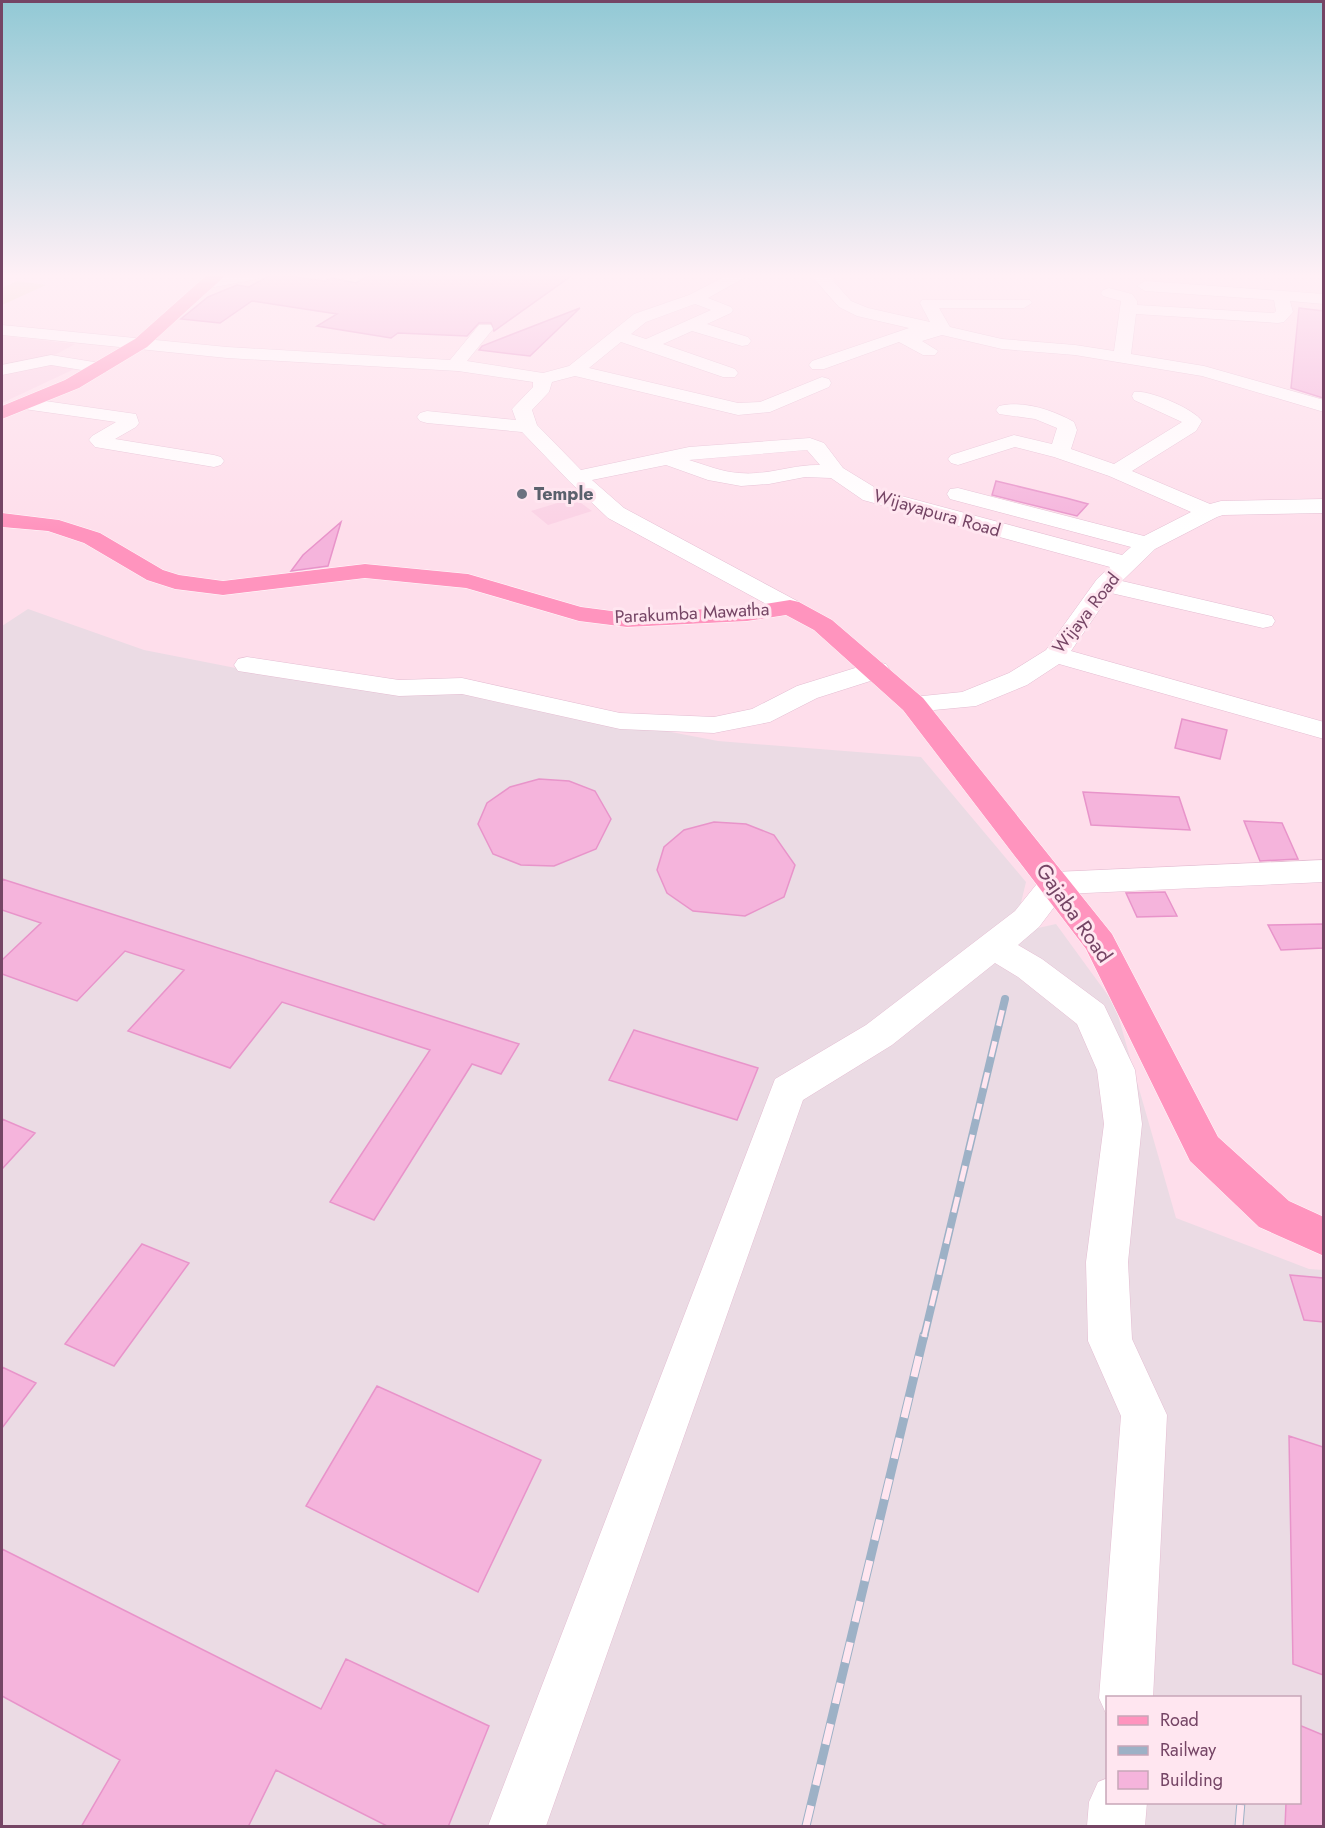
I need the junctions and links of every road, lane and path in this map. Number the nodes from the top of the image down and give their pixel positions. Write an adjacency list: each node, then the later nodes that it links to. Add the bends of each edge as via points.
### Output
1 (18, 359): 11 (street)
2 (114, 359): 11 (main road)
3 (323, 359): 10 (street)
4 (459, 359): 10 (street)
5 (588, 359): 12 (street)
6 (689, 359): 13 (street)
7 (837, 359): 9 (street)
8 (1130, 359): 18 (street, via 1204,371)
9 (818, 365)
10 (453, 367): 14 (street, via 516,372)
11 (100, 368): 17 (main road)
12 (575, 370): 14 (street); 15 (street, via 738,409 763,408)
13 (729, 373)
14 (543, 379): 22 (street, via 542,388 522,409)
15 (822, 383)
16 (1141, 396): 28 (street, via 1192,422)
17 (24, 404): 20 (main road); 26 (street, via 129,418 129,423 99,440)
18 (1323, 406)
19 (1006, 410): 23 (street, via 1031,411 1066,426)
20 (2, 413)
21 (427, 417): 22 (street)
22 (528, 427): 29 (street)
23 (1061, 453): 25 (street, via 1014,441); 28 (street)
24 (668, 459): 27 (street, via 715,476 741,480 805,471); 27 (street, via 689,453 810,444 817,447); 29 (street)
25 (958, 459)
26 (214, 460)
27 (836, 472): 35 (street, Wijayapura Road, via 871,495)
28 (1116, 472): 32 (street)
29 (576, 477): 37 (street, via 616,513)
30 (958, 494): 34 (street)
31 (1323, 506): 32 (street, Wijaya Road, via 1221,508)
32 (1209, 513): 34 (street, Wijaya Road)
33 (2, 520): 37 (main road, Parakumba Mawatha, via 51,525 92,538 155,575 223,588 365,571 468,581 579,615 627,620 747,614)
34 (1147, 544): 35 (street, Wijaya Road)
35 (1126, 564): 36 (street, Wijaya Road)
36 (1105, 584): 38 (street); 39 (street, Wijaya Road)
37 (790, 607): 41 (main road, Gajaba Road, via 824,625)
38 (1263, 621)
39 (1055, 655): 42 (street, Wijaya Road, via 1018,679 966,700); 43 (street)
40 (247, 665): 41 (street, via 399,688 462,686 620,721 714,725 760,716 807,692)
41 (877, 670): 42 (main road, Gajaba Road)
42 (913, 704): 45 (main road, Gajaba Road)
43 (1323, 731)
44 (1323, 871): 45 (street)
45 (1055, 884): 46 (street, via 1027,919); 47 (main road, Gajaba Road, via 1100,943 1204,1149 1274,1214)
46 (994, 946): 48 (street, via 1091,1015 1116,1070 1123,1124 1107,1262 1110,1341 1144,1415); 50 (street, via 879,1035 788,1090)
47 (1323, 1237)
48 (1126, 1696)
49 (1118, 1804): 51 (street)
50 (517, 1827)
51 (1116, 1827)

